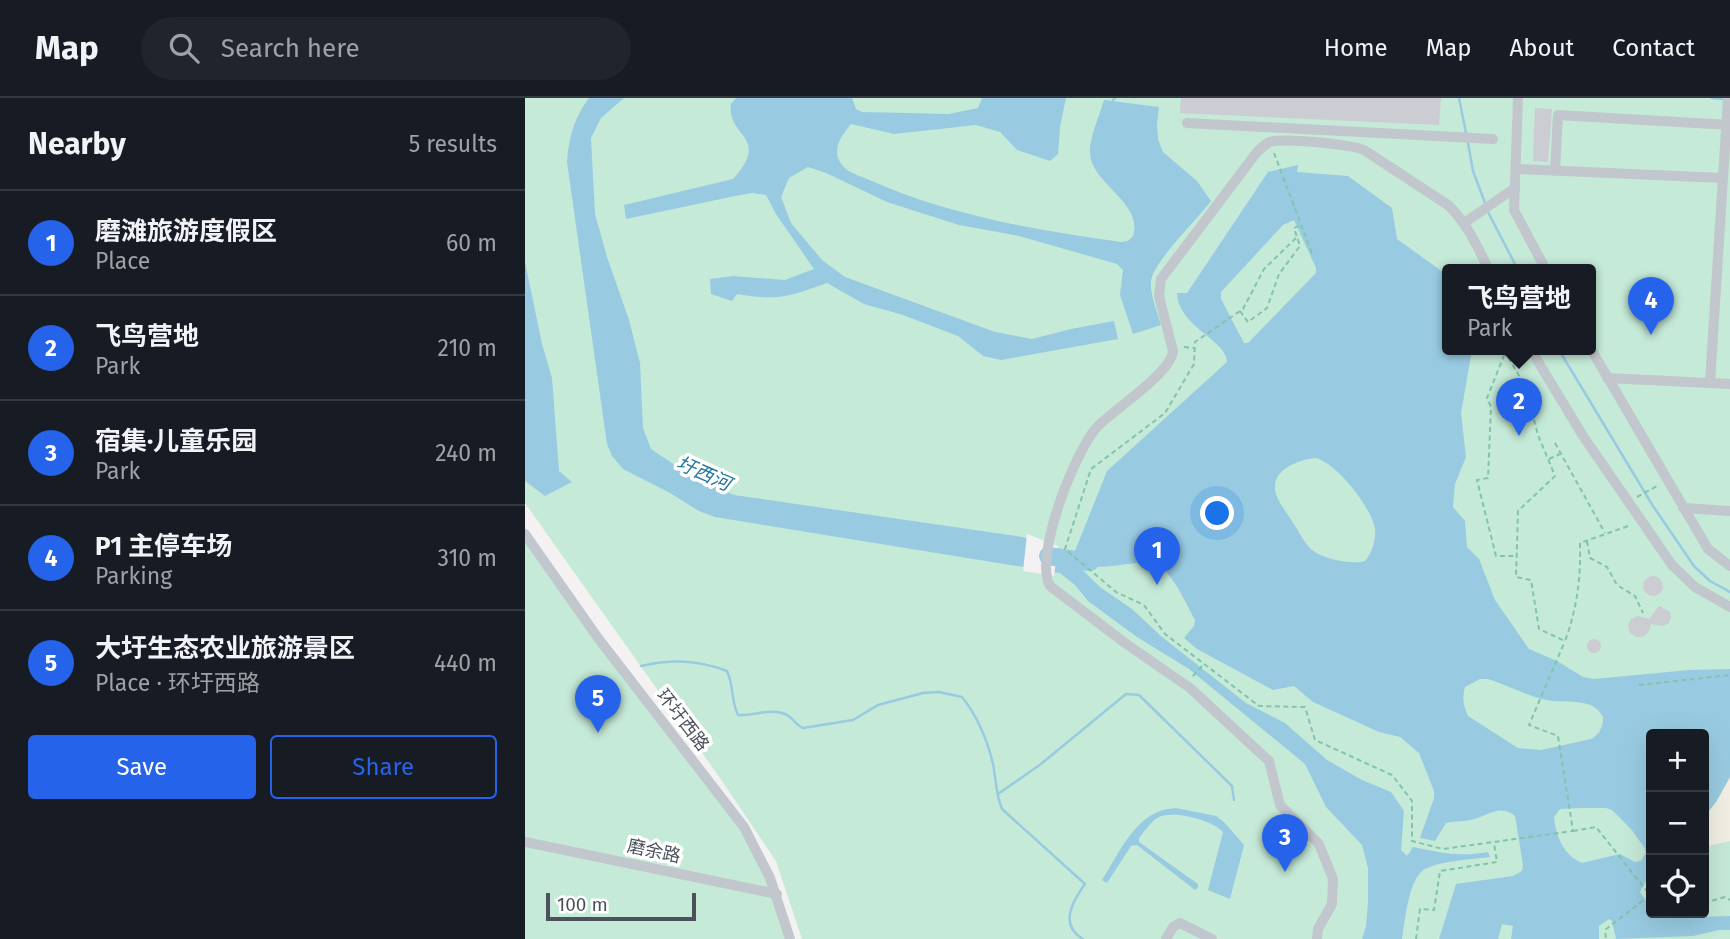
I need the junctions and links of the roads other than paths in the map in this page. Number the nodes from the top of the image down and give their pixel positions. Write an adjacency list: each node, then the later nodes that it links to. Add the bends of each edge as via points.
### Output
1 (1518, 98): 8 (street)
2 (1728, 102): 5 (street)
3 (1264, 122): 4 (street); 6 (street); 7 (street)
4 (1187, 123)
5 (1728, 125): 9 (street, via 1558,115); 10 (street)
6 (1493, 139)
7 (1270, 142): 12 (street, via 1360,149); 27 (street, via 1257,152 1161,279 1159,296 1174,351 1172,359 1085,442 1049,538 1047,575 1050,586 1186,685 1265,755 1280,805 1319,844 1333,879 1332,904)
8 (1516, 169): 9 (street); 11 (street)
9 (1555, 171): 10 (street)
10 (1723, 178): 18 (street)
11 (1515, 188): 12 (street); 14 (street, via 1514,210)
12 (1468, 220): 13 (street)
13 (1486, 264)
14 (1543, 264)
15 (1534, 355): 24 (street, via 1583,436 1677,571)
16 (1594, 355): 17 (street)
17 (1607, 378): 18 (street); 20 (street)
18 (1710, 383): 19 (street)
19 (1730, 384)
20 (1683, 508): 21 (street); 23 (street, via 1707,549)
21 (1730, 511)
22 (525, 534): 26 (street, 环圩西路, via 598,638 744,827)
23 (1730, 566)
24 (1730, 607)
25 (525, 842): 26 (street, 磨余路)
26 (777, 894): 28 (street, 环圩西路)
27 (1314, 937)
28 (790, 939)
29 (1166, 939): 30 (street, via 1180,923)
30 (1212, 939)

